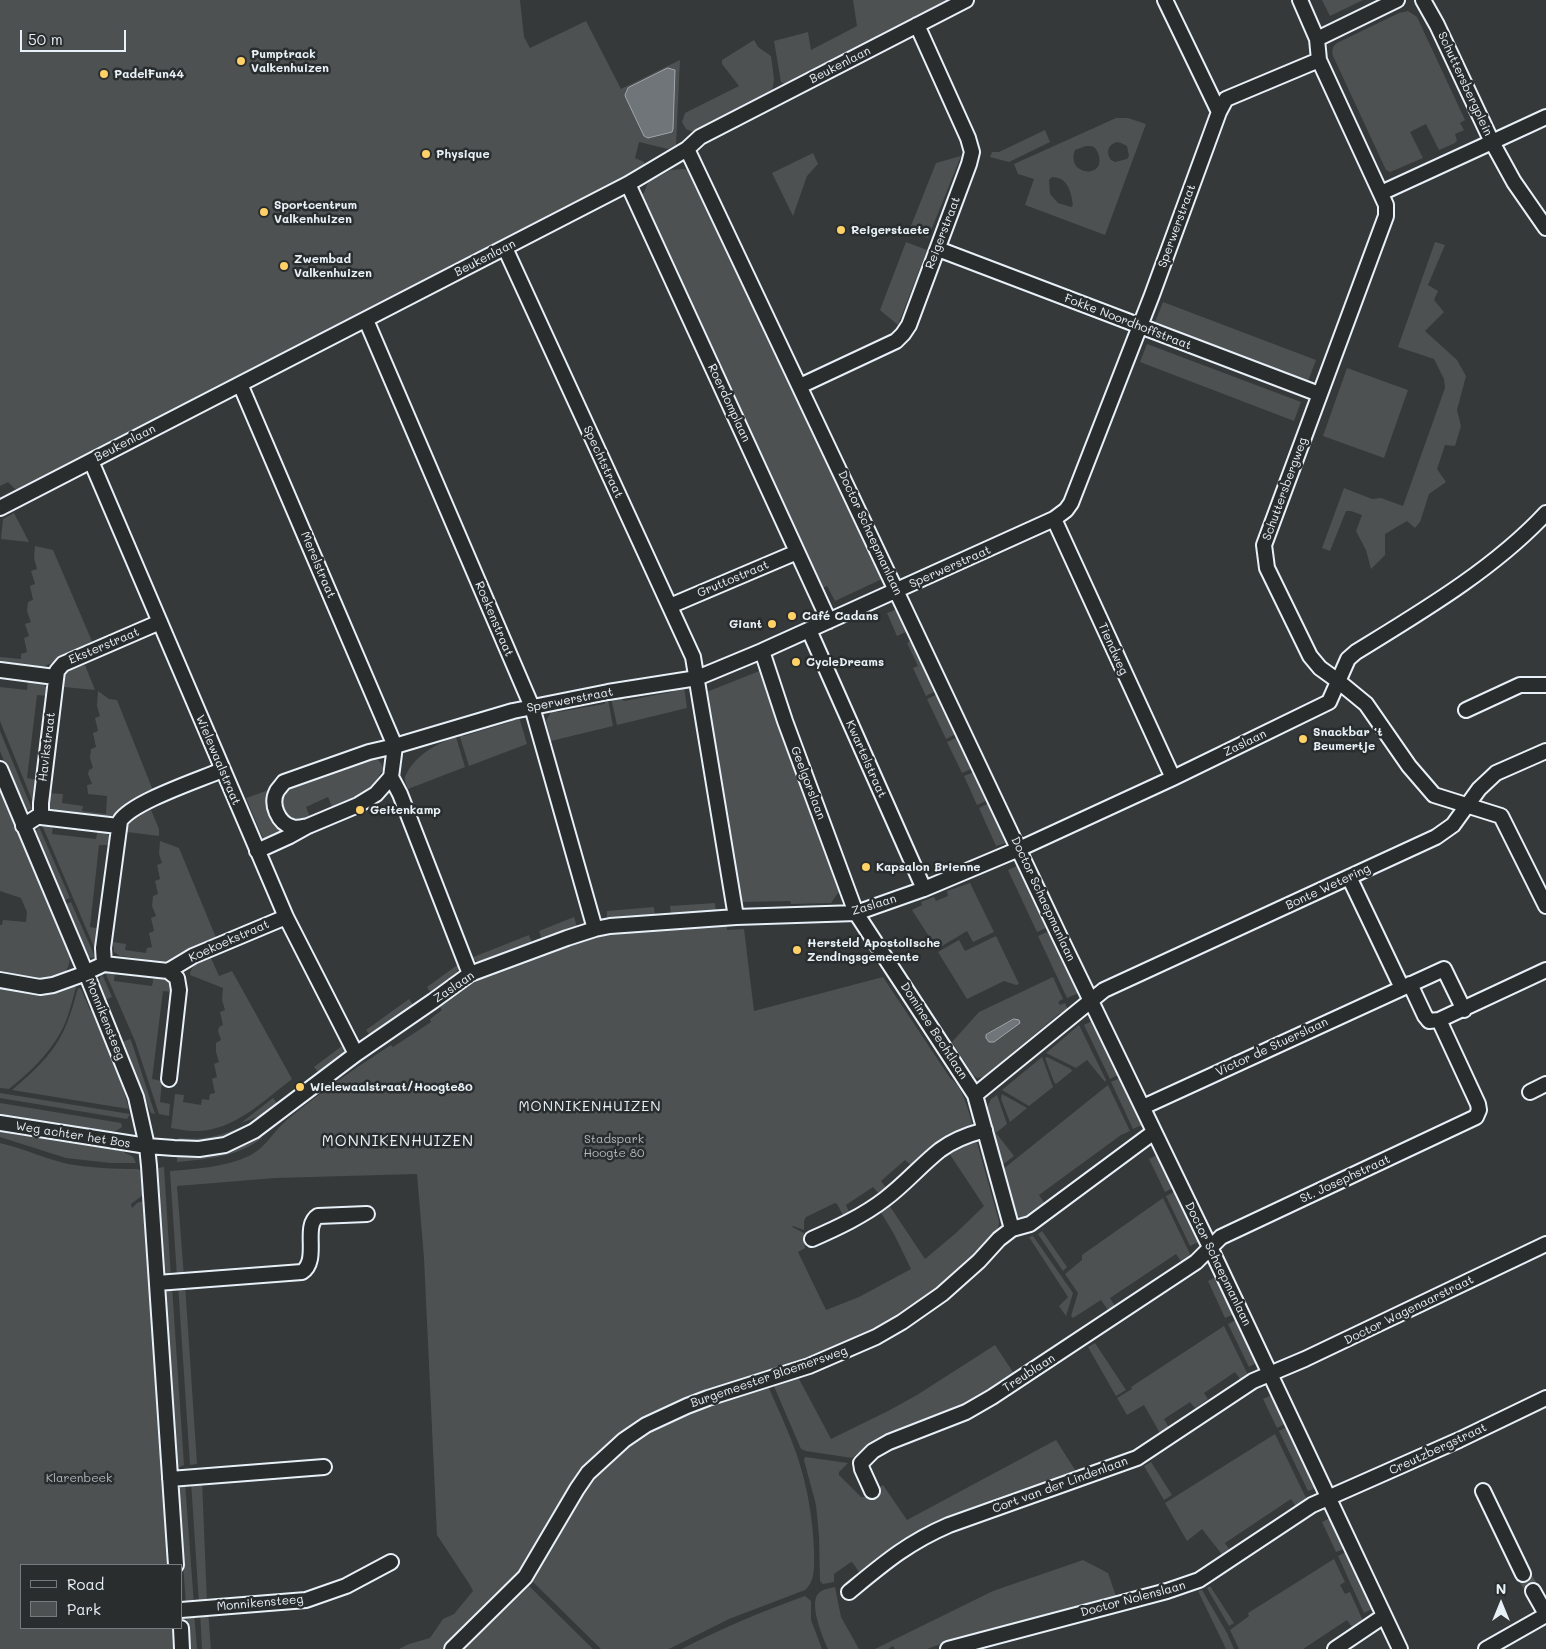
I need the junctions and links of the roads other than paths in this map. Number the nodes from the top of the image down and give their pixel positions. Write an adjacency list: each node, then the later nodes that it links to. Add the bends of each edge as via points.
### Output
1 (966, 0): 6 (street, Beukenlaan)
2 (1165, 0): 9 (street)
3 (1300, 0): 7 (street)
4 (1397, 0): 7 (street)
5 (1423, 0): 11 (street, Schuttersbergplein)
6 (917, 25): 12 (street, Beukenlaan, via 700,137); 17 (street, Reigerstraat, via 972,152)
7 (1317, 39): 8 (street)
8 (1319, 60): 9 (street, Sperwerstraat, via 1226,99); 14 (street)
9 (1219, 112): 19 (street, Sperwerstraat)
10 (1546, 117): 11 (street)
11 (1492, 142): 14 (street, Schuttersbergplein); 15 (street, via 1514,182)
12 (687, 149): 13 (street, Beukenlaan); 21 (street, Doctor Schaepmanlaan)
13 (628, 184): 16 (street, Beukenlaan); 27 (street, Roerdomplaan)
14 (1381, 194): 22 (street, Schuttersbergweg, via 1386,216)
15 (1546, 228)
16 (505, 248): 18 (street, Beukenlaan); 29 (street, Spechtstraat)
17 (938, 249): 19 (street, Fokke Noordhoffstraat); 21 (street, Reigerstraat, via 909,325 896,341)
18 (366, 320): 20 (street, Beukenlaan); 39 (street, Roekenstraat)
19 (1140, 326): 22 (street, Fokke Noordhoffstraat); 26 (street, Sperwerstraat, via 1071,503)
20 (240, 384): 23 (street, Beukenlaan); 41 (street, Merelstraat)
21 (800, 386): 28 (street, Doctor Schaepmanlaan)
22 (1319, 394): 37 (street, Schuttersbergweg, via 1264,544 1267,568 1310,656)
23 (91, 461): 24 (street, Beukenlaan); 31 (street, Wielewaalstraat)
24 (0, 508)
25 (1546, 513): 37 (street, Zaslaan, via 1479,572 1356,652 1348,660)
26 (1054, 519): 28 (street, Sperwerstraat); 46 (street, Tiendweg)
27 (797, 552): 29 (street, Gruttostraat); 30 (street, Roerdomplaan)
28 (897, 591): 30 (street, Sperwerstraat); 52 (street, Doctor Schaepmanlaan)
29 (670, 606): 36 (street, Spechtstraat, via 693,657)
30 (829, 621): 32 (street, Sperwerstraat)
31 (160, 622): 35 (street, Eksterstraat, via 63,664); 44 (street, Wielewaalstraat)
32 (809, 630): 33 (street, Sperwerstraat); 55 (street, Kwartelstraat)
33 (762, 651): 36 (street, Sperwerstraat); 57 (street, Geelgorslaan, via 784,721)
34 (0, 670): 35 (street)
35 (55, 677): 48 (street, Havikstraat)
36 (697, 678): 39 (street, Sperwerstraat); 59 (street)
37 (1338, 681): 46 (street, Zaslaan, via 1329,702); 47 (street, Schuttersbergweg, via 1366,704 1409,766 1434,795)
38 (1546, 684): 40 (street, via 1520,685)
39 (532, 707): 41 (street, Sperwerstraat); 60 (street, Roekenstraat)
40 (1466, 710)
41 (395, 746): 45 (street); 51 (street, Sperwerstraat, via 284,782 274,800 279,818 291,827)
42 (1546, 751): 47 (street, Bonte Wetering, via 1496,774 1479,789)
43 (0, 769): 49 (street, Monnikensteeg)
44 (222, 770): 50 (street, via 141,804 126,813); 53 (street, Wielewaalstraat)
45 (391, 777): 51 (street, Sperwerstraat, via 376,794 358,805); 65 (street)
46 (1173, 778): 52 (street, Zaslaan)
47 (1468, 805): 54 (street, Bonte Wetering, via 1453,825 1436,837); 56 (street, via 1500,816)
48 (41, 817): 49 (street); 50 (street)
49 (23, 826): 64 (street, Monnikensteeg)
50 (118, 826): 61 (street)
51 (308, 826): 53 (street, Sperwerstraat)
52 (1019, 850): 55 (street, Zaslaan); 68 (street, Doctor Schaepmanlaan)
53 (257, 851): 58 (street, Wielewaalstraat)
54 (1349, 877): 67 (street); 68 (street, Bonte Wetering, via 1112,987)
55 (924, 889): 57 (street, Zaslaan)
56 (1546, 906)
57 (856, 913): 59 (street, Zaslaan); 75 (street, Dominee Bechtlaan)
58 (286, 917): 63 (street, Koekoekstraat, via 193,956); 71 (street, Wielewaalstraat)
59 (736, 917): 60 (street, Zaslaan)
60 (594, 929): 65 (street, Zaslaan)
61 (104, 964): 63 (street); 64 (street)
62 (1546, 970): 69 (street)
63 (168, 971): 72 (street, via 177,978 179,990)
64 (86, 972): 66 (street, via 59,983 40,986); 80 (street, Monnikensteeg, via 136,1097)
65 (470, 974): 71 (street, Zaslaan)
66 (0, 980)
67 (1406, 986): 69 (street, Victor de Stuerslaan, via 1444,969); 70 (street, via 1428,1021); 76 (street, Victor de Stuerslaan)
68 (1092, 1000): 75 (street, Bonte Wetering); 76 (street, Doctor Schaepmanlaan)
69 (1464, 1010): 70 (street)
70 (1439, 1020): 85 (street, St. Josephstraat, via 1475,1098 1479,1110 1476,1117 1221,1237)
71 (356, 1054): 80 (street, Zaslaan, via 240,1139 199,1149)
72 (169, 1079)
73 (1546, 1084): 74 (street)
74 (1530, 1092)
75 (975, 1095): 78 (street, Dominee Bechtlaan)
76 (1142, 1107): 79 (street, Doctor Schaepmanlaan)
77 (0, 1123): 80 (street, Weg achter het Bos)
78 (985, 1130): 82 (street, Dominee Bechtlaan); 83 (street, via 941,1150 877,1205)
79 (1154, 1132): 82 (street, Burgemeester Bloemersweg, via 1030,1224); 85 (street, Doctor Schaepmanlaan)
80 (147, 1146): 86 (street, Monnikensteeg)
81 (368, 1214): 86 (street, via 318,1216 314,1219 310,1260 308,1268 302,1272)
82 (1012, 1229): 104 (street, Burgemeester Bloemersweg, via 942,1294 876,1337 809,1366 674,1411 624,1440 593,1468 576,1489 525,1577)
83 (812, 1239)
84 (1546, 1244): 87 (street, Doctor Wagenaarstraat)
85 (1210, 1247): 87 (street, Doctor Schaepmanlaan); 91 (street, Treublaan, via 1200,1260 992,1397 966,1412 914,1431 873,1451 862,1463)
86 (157, 1283): 90 (street, Monnikensteeg)
87 (1270, 1374): 93 (street, Doctor Schaepmanlaan); 98 (street, Cort van der Lindenlaan, via 1253,1381 1137,1458 920,1538)
88 (1546, 1398): 93 (street, Creutzbergstraat)
89 (324, 1467): 90 (street)
90 (170, 1479): 95 (street, Monnikensteeg)
91 (872, 1491)
92 (1483, 1491): 96 (street)
93 (1329, 1499): 101 (street, Doctor Schaepmanlaan); 105 (street, Doctor Nolenslaan, via 1312,1505 1209,1574 1183,1586)
94 (391, 1562): 99 (street, Monnikensteeg, via 346,1586 306,1600)
95 (176, 1564)
96 (1523, 1574)
97 (1533, 1591): 100 (street)
98 (849, 1592)
99 (182, 1610)
100 (1546, 1614): 108 (street)
101 (1384, 1616): 106 (street); 107 (street, Doctor Schaepmanlaan)
102 (181, 1629): 103 (street)
103 (182, 1649)
104 (452, 1649)
105 (948, 1649)
106 (1335, 1649)
107 (1400, 1649)
108 (1486, 1649)

